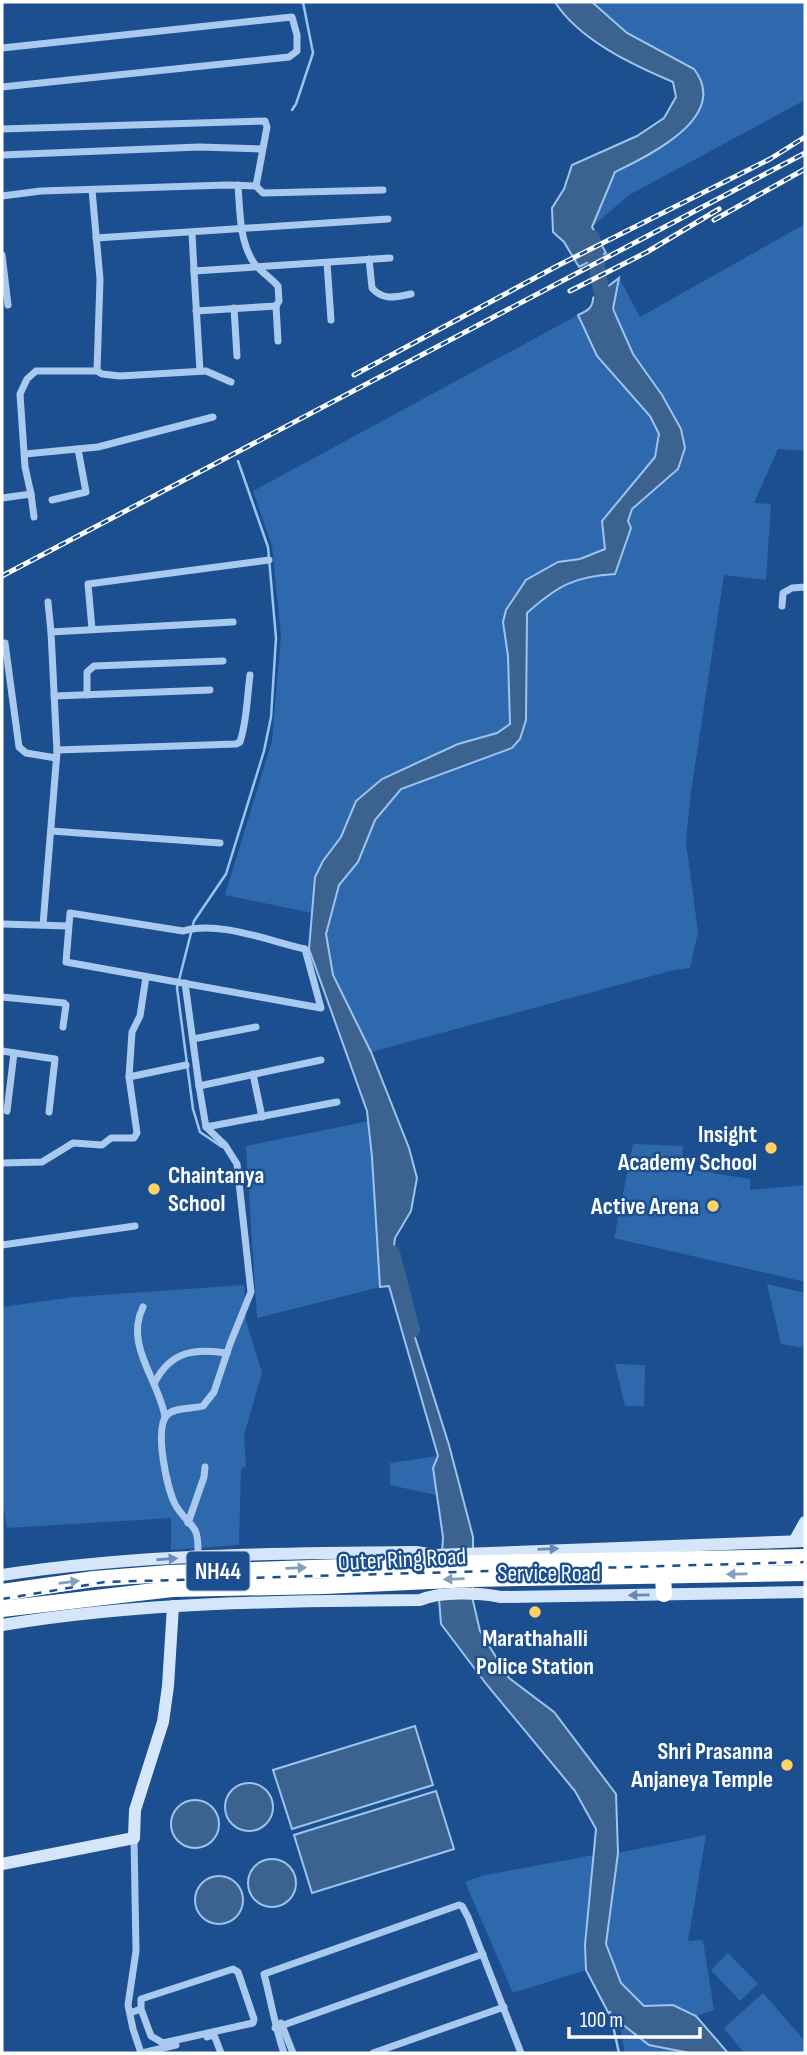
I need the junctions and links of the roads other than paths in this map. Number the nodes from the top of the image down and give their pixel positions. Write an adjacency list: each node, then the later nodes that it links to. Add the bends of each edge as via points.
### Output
1 (2, 48): 2 (street, via 292,18 297,35 297,51 289,57)
2 (2, 88)
3 (2, 129): 4 (street, via 255,120 265,121 267,127)
4 (262, 149): 5 (street); 7 (street)
5 (2, 155)
6 (238, 185): 7 (street); 8 (street); 12 (street)
7 (256, 186): 9 (street, via 263,193)
8 (92, 190): 10 (street); 14 (street)
9 (383, 190)
10 (2, 196)
11 (388, 219): 12 (street)
12 (242, 229): 13 (street); 19 (street)
13 (192, 233): 14 (street); 20 (street)
14 (96, 238): 29 (street, via 100,278)
15 (2, 255): 22 (street)
16 (390, 258): 17 (street)
17 (369, 260): 18 (street); 21 (street, via 374,292 384,298)
18 (327, 263): 19 (street); 26 (street)
19 (258, 267): 20 (street); 23 (street, via 278,286)
20 (194, 271): 25 (street)
21 (411, 294)
22 (8, 305)
23 (276, 306): 24 (street); 27 (street)
24 (234, 308): 25 (street); 28 (street)
25 (196, 311): 30 (street)
26 (331, 320)
27 (278, 341)
28 (237, 356)
29 (97, 370): 30 (street, via 120,376); 34 (street, via 36,371 27,379 20,394)
30 (200, 371): 31 (street)
31 (230, 382)
32 (214, 417): 33 (street)
33 (78, 449): 34 (street); 37 (street, via 86,492)
34 (25, 454): 35 (street)
35 (31, 494): 36 (street); 38 (street)
36 (2, 498)
37 (52, 500)
38 (34, 517)
39 (269, 560): 44 (street, via 88,584)
40 (805, 587): 42 (street, via 783,593)
41 (48, 602): 45 (street)
42 (782, 606)
43 (233, 622): 44 (street)
44 (92, 629): 45 (street)
45 (51, 632): 51 (street)
46 (5, 643): 52 (street, via 19,747 26,753)
47 (223, 661): 50 (street, via 94,666 87,672)
48 (250, 675): 52 (street, via 244,729 236,744)
49 (210, 690): 50 (street)
50 (87, 695): 51 (street)
51 (54, 696): 52 (street)
52 (56, 754): 53 (street)
53 (51, 831): 54 (street); 56 (street)
54 (220, 844)
55 (2, 924): 56 (street)
56 (43, 925): 57 (street)
57 (68, 926): 58 (street, via 65,962); 59 (street, via 69,913 183,931 198,927 224,930 305,950 321,1008)
58 (146, 976): 59 (street); 69 (street, via 140,1016 132,1032)
59 (181, 983): 63 (street)
60 (2, 997): 61 (street, via 64,1003)
61 (63, 1027)
62 (256, 1027): 63 (street)
63 (193, 1040): 70 (street)
64 (2, 1051): 65 (street)
65 (14, 1053): 72 (street); 73 (street, via 55,1059)
66 (321, 1060): 68 (street)
67 (186, 1065): 69 (street)
68 (253, 1074): 70 (street); 74 (street)
69 (129, 1077): 76 (street, via 134,1138 111,1139 102,1145 74,1143 42,1162)
70 (199, 1086): 75 (street)
71 (337, 1102): 74 (street)
72 (7, 1111)
73 (49, 1112)
74 (262, 1117): 75 (street)
75 (206, 1127): 80 (street, via 237,1164 249,1262 251,1292)
76 (2, 1163)
77 (135, 1226): 78 (street)
78 (2, 1245)
79 (143, 1307): 81 (street, via 137,1337)
80 (228, 1353): 81 (street, via 194,1350 162,1367); 82 (street, via 206,1404)
81 (155, 1382): 82 (street)
82 (165, 1417): 84 (street, via 161,1441 169,1488 175,1506)
83 (205, 1467): 84 (street)
84 (188, 1522): 87 (street, via 196,1532)
85 (805, 1522): 86 (street)
86 (800, 1540): 90 (street, Service Road, one-way to 86)
87 (198, 1557): 89 (street, via 416,1552); 92 (street, one-way to 87)
88 (805, 1557): 90 (highway, Outer Ring Road / NH44)
89 (435, 1559): 90 (highway, Outer Ring Road / NH44); 95 (highway, Outer Ring Road / NH44, one-way to 89, via 169,1573)
90 (482, 1572): 93 (highway, Outer Ring Road / NH44); 94 (highway, Outer Ring Road / NH44, one-way to 94); 97 (street, Service Road, one-way to 90, via 501,1597)
91 (805, 1573): 93 (highway, Outer Ring Road / NH44, one-way to 93)
92 (2, 1575)
93 (663, 1576): 97 (highway)
94 (427, 1588): 98 (street, via 420,1600); 99 (highway, Outer Ring Road / NH44, via 156,1590)
95 (2, 1592)
96 (805, 1592): 97 (street, Service Road)
97 (664, 1594)
98 (173, 1606): 100 (street); 101 (street, via 163,1722 135,1810)
99 (2, 1609)
100 (2, 1625)
101 (134, 1838): 102 (street); 106 (street, via 136,1951)
102 (2, 1864)
103 (483, 1954): 104 (street); 107 (street); 107 (street, via 459,1905 264,1974)
104 (504, 2007): 112 (street); 113 (street)
105 (141, 2009): 105 (street, via 141,1999 233,1969 239,1972 254,2018 253,2023 163,2043 151,2036); 106 (street)
106 (130, 2013): 108 (street)
107 (279, 2027): 110 (street); 111 (street)
108 (142, 2053): 109 (street, via 214,2035)
109 (221, 2053)
110 (284, 2053)
111 (293, 2053)
112 (373, 2053)
113 (521, 2053)

